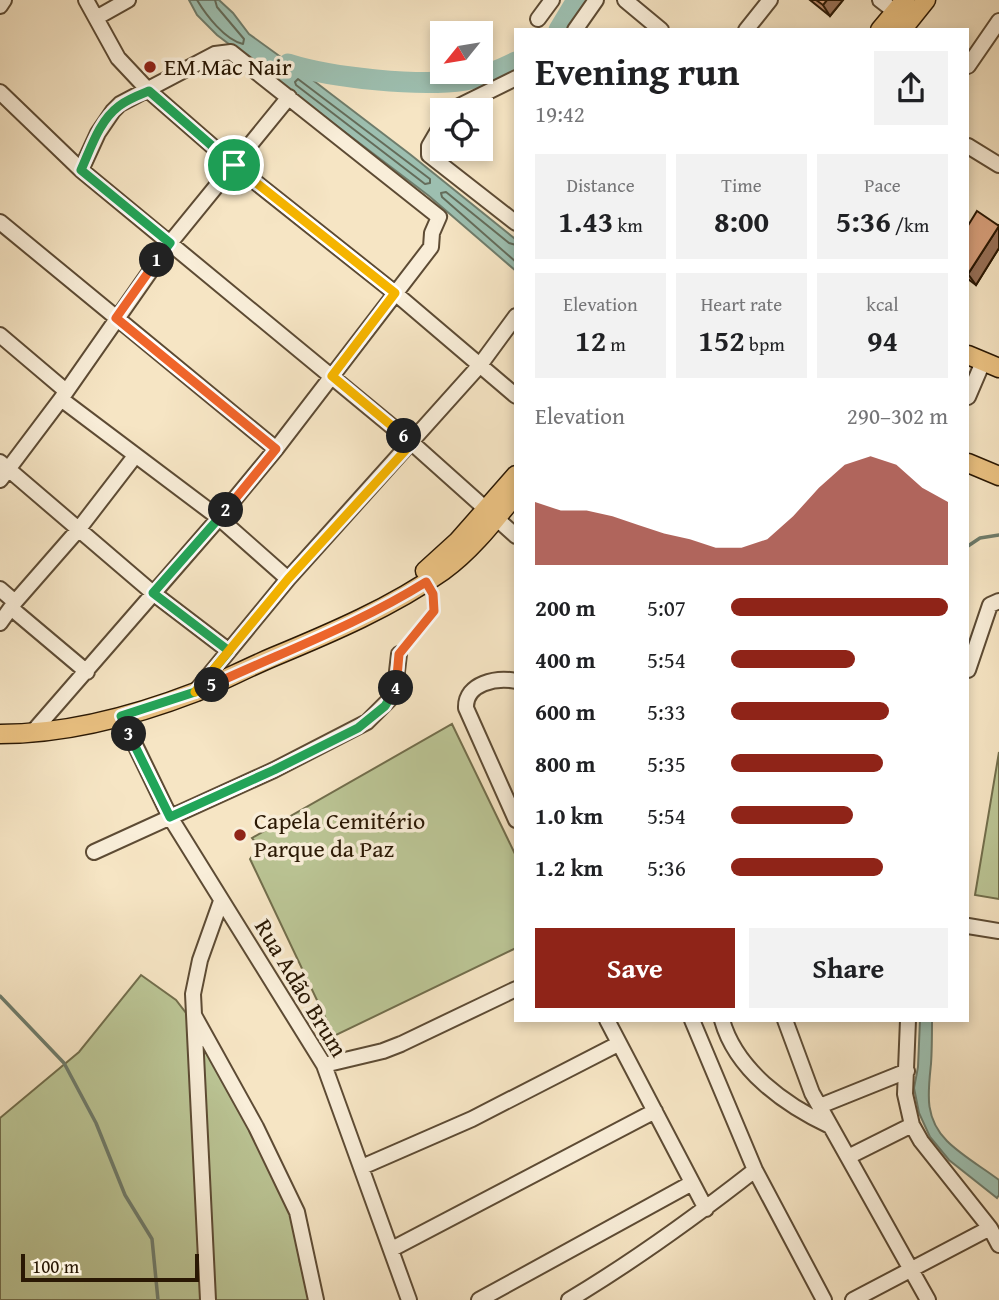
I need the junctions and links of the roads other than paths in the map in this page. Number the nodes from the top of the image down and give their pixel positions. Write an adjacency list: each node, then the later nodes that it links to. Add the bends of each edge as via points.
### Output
1 (4, 0): 10 (street)
2 (86, 0): 12 (street)
3 (128, 0): 12 (street)
4 (552, 0): 13 (street)
5 (596, 0): 15 (street)
6 (625, 0): 16 (street)
7 (770, 0): 17 (street)
8 (880, 0): 11 (street)
9 (926, 0): 11 (main road)
10 (0, 6)
11 (902, 16): 18 (main road)
12 (96, 18): 21 (street, via 118,58)
13 (538, 19)
14 (999, 21): 19 (street)
15 (577, 28)
16 (659, 28)
17 (748, 28)
18 (883, 28)
19 (969, 65)
20 (514, 79): 24 (street)
21 (149, 91): 23 (street, via 227,51); 27 (street); 29 (street, via 113,111 97,133)
22 (0, 92): 29 (street)
23 (289, 97): 27 (street); 33 (street, via 439,215 431,247)
24 (475, 98)
25 (969, 147): 28 (street)
26 (435, 161): 30 (street)
27 (234, 165): 32 (street); 33 (street)
28 (999, 166)
29 (81, 170): 32 (street)
30 (514, 221)
31 (0, 222): 34 (street)
32 (170, 243): 34 (street); 39 (street)
33 (395, 293): 38 (street); 39 (street)
34 (116, 318): 41 (street); 44 (street)
35 (514, 319): 38 (street)
36 (0, 334): 41 (street)
37 (983, 362): 42 (street)
38 (480, 365): 40 (street); 43 (street)
39 (332, 376): 43 (street); 44 (street)
40 (514, 394)
41 (63, 395): 45 (street); 47 (street)
42 (969, 395)
43 (412, 443): 51 (street); 55 (street)
44 (276, 449): 52 (street)
45 (135, 456): 52 (street); 53 (street)
46 (969, 463): 48 (main road)
47 (3, 471): 53 (street)
48 (999, 475)
49 (514, 478): 51 (main road)
50 (514, 496): 51 (main road)
51 (492, 514): 54 (street); 60 (main road); 60 (main road, via 460,557)
52 (219, 518): 55 (street); 57 (street)
53 (78, 530): 57 (street); 59 (street)
54 (514, 534)
55 (288, 579): 62 (street)
56 (0, 589): 59 (street)
57 (153, 593): 62 (street); 65 (street)
58 (999, 601): 64 (street, via 990,605)
59 (13, 605): 61 (street); 65 (street)
60 (382, 606): 67 (main road)
61 (0, 623)
62 (229, 651): 67 (street)
63 (399, 654): 72 (street, via 396,689 367,722)
64 (969, 667)
65 (87, 672): 70 (street)
66 (514, 681): 71 (street, via 502,679 477,687 468,696 466,708)
67 (195, 692): 68 (main road)
68 (121, 716): 70 (main road); 72 (street, Rua Adão Brum)
69 (0, 734): 70 (main road)
70 (31, 734)
71 (514, 816)
72 (170, 817): 73 (street); 74 (street, Rua Adão Brum)
73 (94, 852)
74 (221, 901): 78 (street, via 195,977); 85 (street, Rua Adão Brum)
75 (969, 926): 76 (street)
76 (999, 931)
77 (514, 990): 85 (street, via 383,1051)
78 (193, 1013): 100 (street); 101 (street, via 297,1212)
79 (608, 1022): 84 (street)
80 (693, 1022): 93 (street)
81 (723, 1022): 90 (street, via 742,1061 786,1102)
82 (786, 1022): 87 (street)
83 (908, 1022): 86 (street)
84 (618, 1044): 88 (street); 92 (street, via 472,1119)
85 (324, 1065): 92 (street, Rua Adão Brum)
86 (907, 1071): 87 (street); 89 (street, via 905,1105)
87 (820, 1106): 90 (street)
88 (655, 1111): 94 (street); 98 (street)
89 (912, 1125): 91 (street); 96 (street)
90 (830, 1126): 91 (street)
91 (848, 1157): 99 (street)
92 (362, 1167): 98 (street, Rua Adão Brum)
93 (755, 1170): 95 (street); 105 (street)
94 (692, 1183): 95 (street); 103 (street)
95 (706, 1209): 104 (street)
96 (990, 1228): 97 (street); 99 (street)
97 (999, 1245)
98 (392, 1250): 102 (street, Rua Adão Brum)
99 (911, 1268): 106 (street); 107 (street)
100 (208, 1300)
101 (316, 1300)
102 (409, 1300)
103 (479, 1300)
104 (569, 1300)
105 (824, 1300)
106 (853, 1300)
107 (929, 1300)

